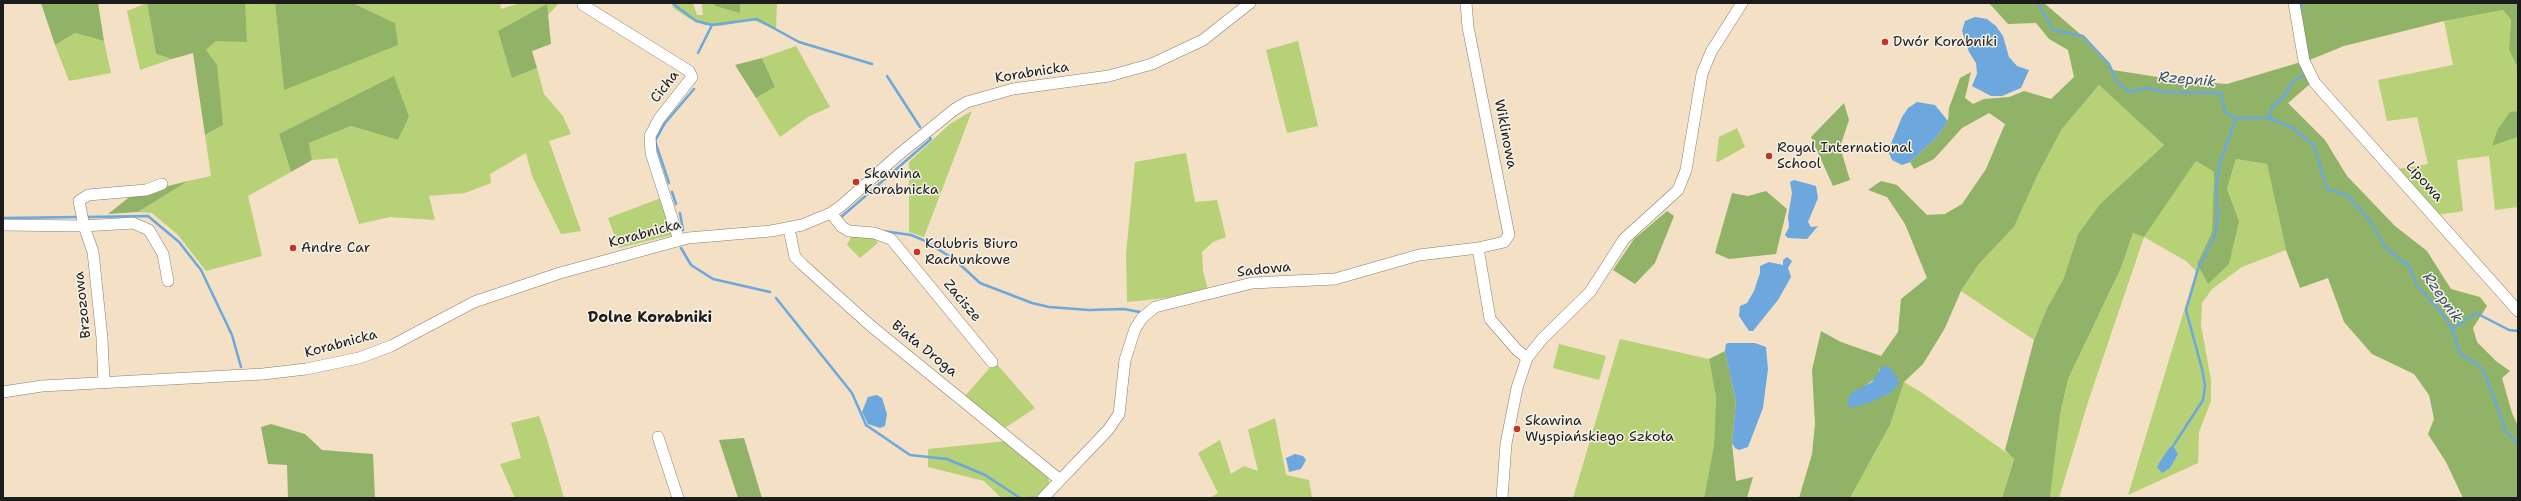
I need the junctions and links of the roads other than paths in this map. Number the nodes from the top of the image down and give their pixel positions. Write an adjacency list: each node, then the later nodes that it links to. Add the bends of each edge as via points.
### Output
1 (1250, 3): 7 (street, Korabnicka, via 1203,40 1152,64 1109,76 1013,88 967,102 902,152)
2 (1466, 3): 12 (street, Wiklinowa, via 1509,235 1504,242)
3 (1742, 3): 15 (street, via 1712,52 1702,74 1686,170 1678,190 1624,239 1590,292 1542,339)
4 (2294, 3): 14 (street, Lipowa, via 2304,61 2315,83)
5 (583, 5): 11 (street, Cicha, via 689,71 692,77 658,120 650,136 651,153)
6 (162, 184): 9 (street, Brzozowa, via 146,190 88,196 78,201)
7 (831, 213): 10 (street, Korabnicka); 16 (street, Zacisze, via 842,227 849,231 874,233 891,239)
8 (3, 225): 9 (street)
9 (84, 226): 13 (street, via 133,223 149,230 163,254); 17 (street, Brzozowa, via 93,252)
10 (789, 229): 11 (street, Korabnicka); 20 (street, Biała Droga, via 795,257 871,326)
11 (679, 240): 17 (street, Korabnicka, via 560,273 474,302 391,346 359,358 291,371)
12 (1478, 248): 15 (street, via 1490,319); 20 (street, Sadowa, via 1419,255 1336,279 1252,283 1155,308 1142,318 1135,329 1125,360 1119,414 1108,430)
13 (168, 281)
14 (2518, 311)
15 (1527, 358): 23 (street, via 1517,388 1506,444)
16 (992, 362)
17 (104, 382): 18 (street, Korabnicka, via 42,386)
18 (3, 392)
19 (658, 437): 21 (street)
20 (1060, 480): 22 (street, Sadowa)
21 (678, 498)
22 (1043, 498)
23 (1502, 498)

